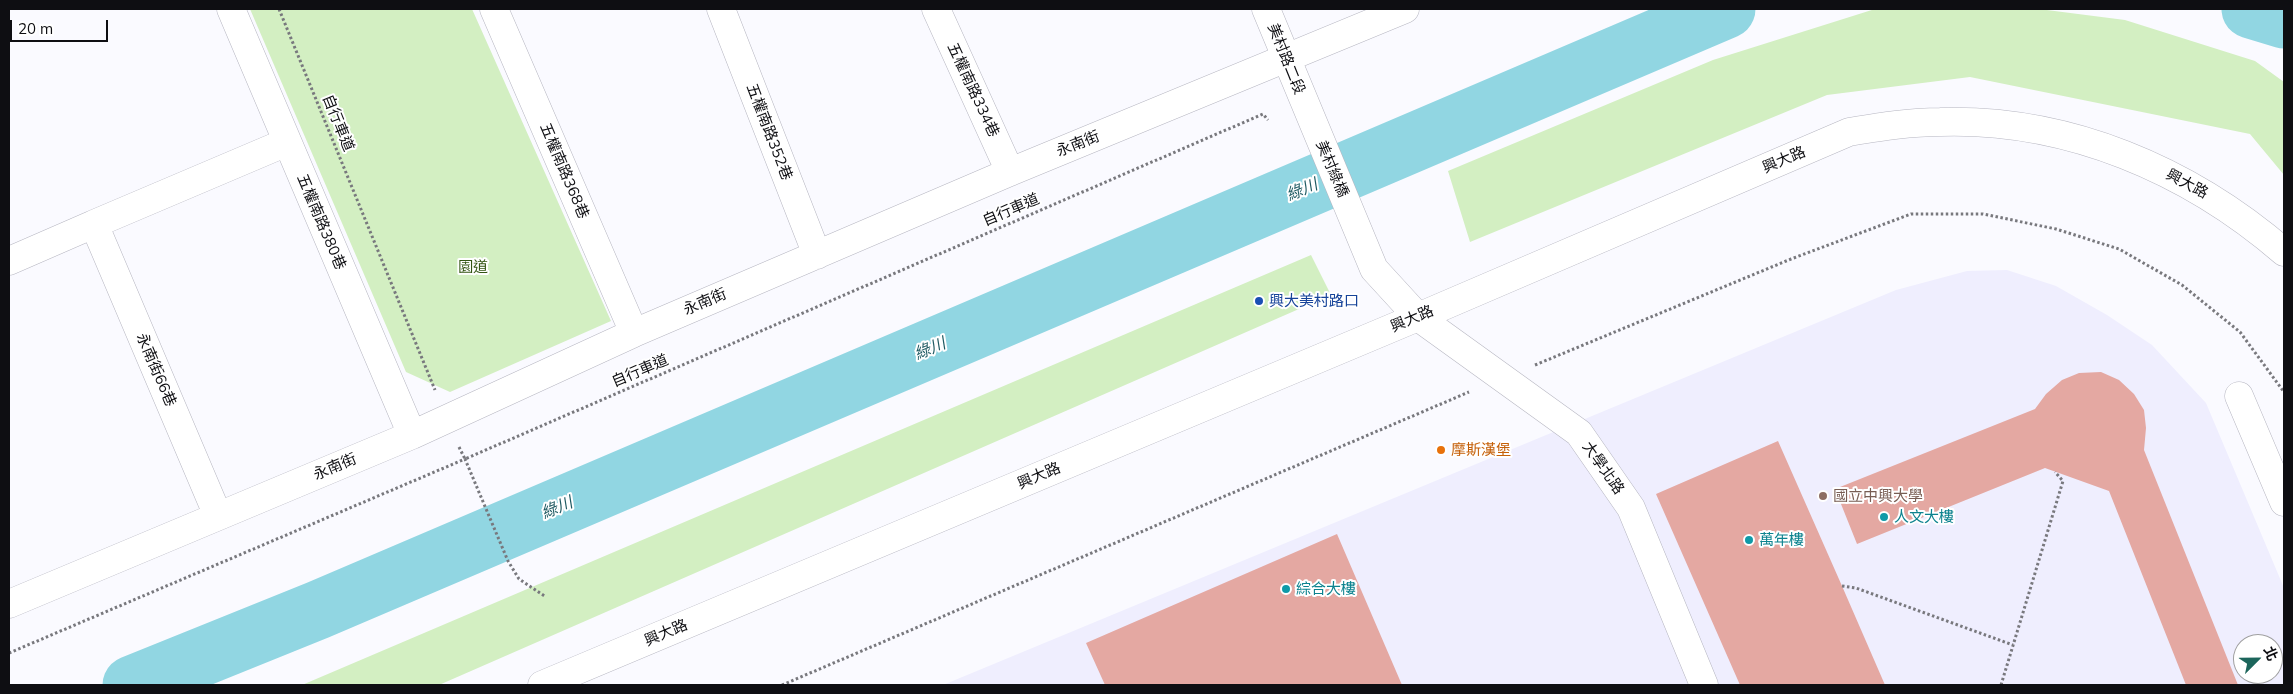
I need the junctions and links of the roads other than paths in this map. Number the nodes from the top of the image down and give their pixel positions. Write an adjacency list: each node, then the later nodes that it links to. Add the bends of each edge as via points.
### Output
1 (231, 9): 9 (street, 五權南路380巷)
2 (494, 9): 16 (street, 五權南路368巷)
3 (721, 9): 13 (street, 五權南路352巷)
4 (936, 9): 10 (street, 五權南路334巷)
5 (1266, 9): 7 (street, 美村路二段)
6 (1405, 9): 7 (street, 永南街)
7 (1287, 58): 8 (street, 美村路二段); 10 (street, 永南街)
8 (1306, 109): 15 (street, 美村綠橋, via 1374,269)
9 (287, 142): 11 (street); 18 (street, 五權南路380巷)
10 (1010, 172): 13 (street, 永南街)
11 (94, 224): 14 (street); 20 (street, 永南街66巷)
12 (2284, 252): 15 (street, 興大路, via 2213,197 2124,154 2077,139 1986,123 1895,125 1850,132)
13 (817, 255): 16 (street, 永南街)
14 (9, 261)
15 (1418, 317): 22 (street, 興大路); 23 (street, 大學北路, via 1579,433 1631,508)
16 (634, 333): 18 (street, 永南街)
17 (2239, 396): 19 (street)
18 (412, 435): 20 (street, 永南街)
19 (2284, 502)
20 (218, 516): 21 (street, 永南街)
21 (9, 604)
22 (542, 685)
23 (1704, 685)

